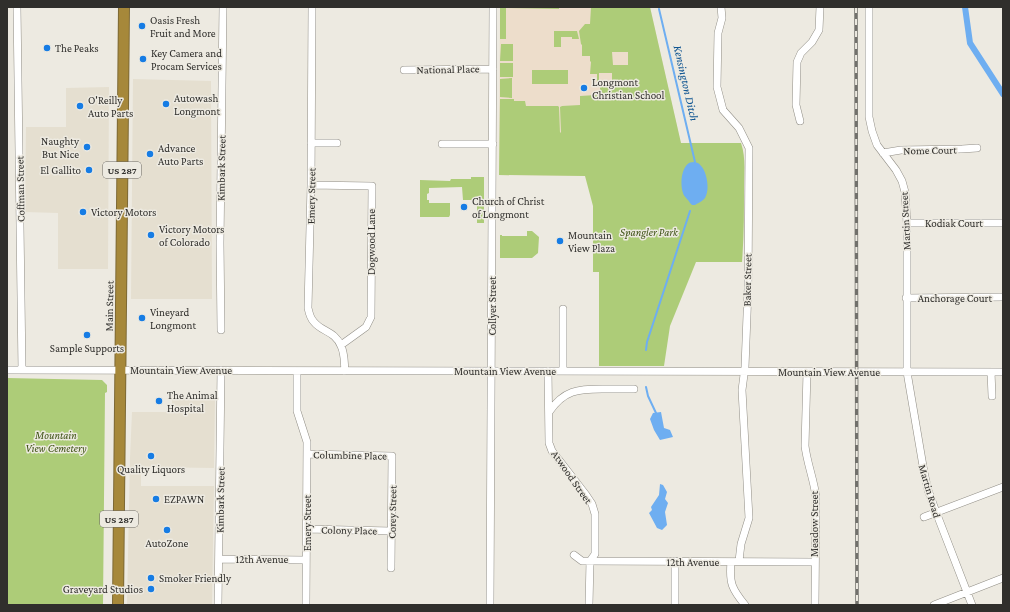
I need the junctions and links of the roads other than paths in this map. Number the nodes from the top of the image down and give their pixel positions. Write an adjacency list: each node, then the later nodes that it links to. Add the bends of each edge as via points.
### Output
1 (17, 7): 27 (street, Coffman Street)
2 (124, 7): 28 (highway, Main Street / US 287)
3 (223, 7): 24 (street, Kimbark Street)
4 (312, 7): 12 (street, Emery Street)
5 (493, 7): 9 (street, Collyer Street)
6 (721, 7): 35 (street, Baker Street, via 717,87 723,110 739,128 749,148 748,289)
7 (820, 7): 11 (street, via 819,30 797,62 796,105)
8 (869, 7): 17 (street, Martin Street, via 869,118 872,132)
9 (493, 69): 10 (street, National Place); 15 (street, Collyer Street)
10 (404, 70)
11 (800, 121)
12 (311, 143): 13 (street); 18 (street, Emery Street)
13 (337, 143)
14 (442, 144): 15 (street)
15 (493, 144): 32 (street, Collyer Street)
16 (977, 148): 17 (street, Nome Court, via 901,150)
17 (883, 153): 19 (street, Martin Street, via 902,180)
18 (311, 185): 25 (street, Emery Street, via 308,308 314,323 331,333); 25 (street, Dogwood Lane, via 372,186 371,317 366,327)
19 (907, 223): 20 (street, Kodiak Court); 21 (street, Martin Street)
20 (1002, 223)
21 (906, 298): 22 (street, Anchorage Court); 37 (street, Martin Street)
22 (1003, 298)
23 (563, 309): 34 (street)
24 (221, 330)
25 (341, 345): 31 (street)
26 (7, 370): 27 (street, Mountain View Avenue)
27 (22, 370): 28 (street, Mountain View Avenue)
28 (120, 370): 29 (street, Mountain View Avenue); 61 (highway, Main Street / US 287)
29 (221, 370): 30 (street, Mountain View Avenue); 51 (street, Kimbark Street)
30 (298, 371): 31 (street, Mountain View Avenue); 43 (street, Emery Street, via 297,411 307,442)
31 (345, 371): 32 (street, Mountain View Avenue)
32 (492, 371): 33 (street, Mountain View Avenue); 64 (street, Collyer Street)
33 (548, 371): 34 (street, Mountain View Avenue); 42 (street, Atwood Street)
34 (563, 371): 35 (street, Mountain View Avenue)
35 (744, 371): 36 (street, Mountain View Avenue); 56 (street, Baker Street, via 742,390 749,518 741,544)
36 (807, 372): 37 (street, Mountain View Avenue); 57 (street, Meadow Street, via 805,446 816,498)
37 (907, 372): 38 (street, Mountain View Avenue); 46 (street, Martin Road, via 924,472)
38 (991, 372): 39 (street, Mountain View Avenue); 41 (street)
39 (1003, 372)
40 (634, 389): 42 (street, via 574,391 555,403)
41 (992, 396)
42 (548, 412): 53 (street, Atwood Street, via 549,443 552,451 586,495 595,514 595,554)
43 (307, 454): 44 (street, Columbine Place); 48 (street, Emery Street)
44 (392, 456): 49 (street, Corey Street)
45 (1003, 487): 46 (street)
46 (936, 512): 47 (street); 60 (street, Martin Road)
47 (924, 517)
48 (306, 529): 49 (street, Colony Place); 52 (street, Emery Street)
49 (391, 531): 58 (street, Corey Street)
50 (574, 555): 53 (street, 12th Avenue, via 582,561)
51 (219, 559): 52 (street, 12th Avenue); 62 (street, Kimbark Street)
52 (306, 560): 63 (street, Emery Street)
53 (590, 561): 54 (street, 12th Avenue); 65 (street, Atwood Street)
54 (675, 562): 55 (street, 12th Avenue); 66 (street)
55 (731, 562): 56 (street, 12th Avenue); 67 (street, via 732,584)
56 (739, 562): 57 (street, 12th Avenue)
57 (814, 562): 68 (street, Meadow Street)
58 (391, 568)
59 (1003, 578): 60 (street)
60 (967, 592): 69 (street); 70 (street, Martin Road)
61 (118, 605)
62 (218, 605)
63 (306, 605)
64 (490, 605)
65 (589, 605)
66 (675, 605)
67 (745, 605)
68 (814, 605)
69 (934, 605)
70 (972, 605)

